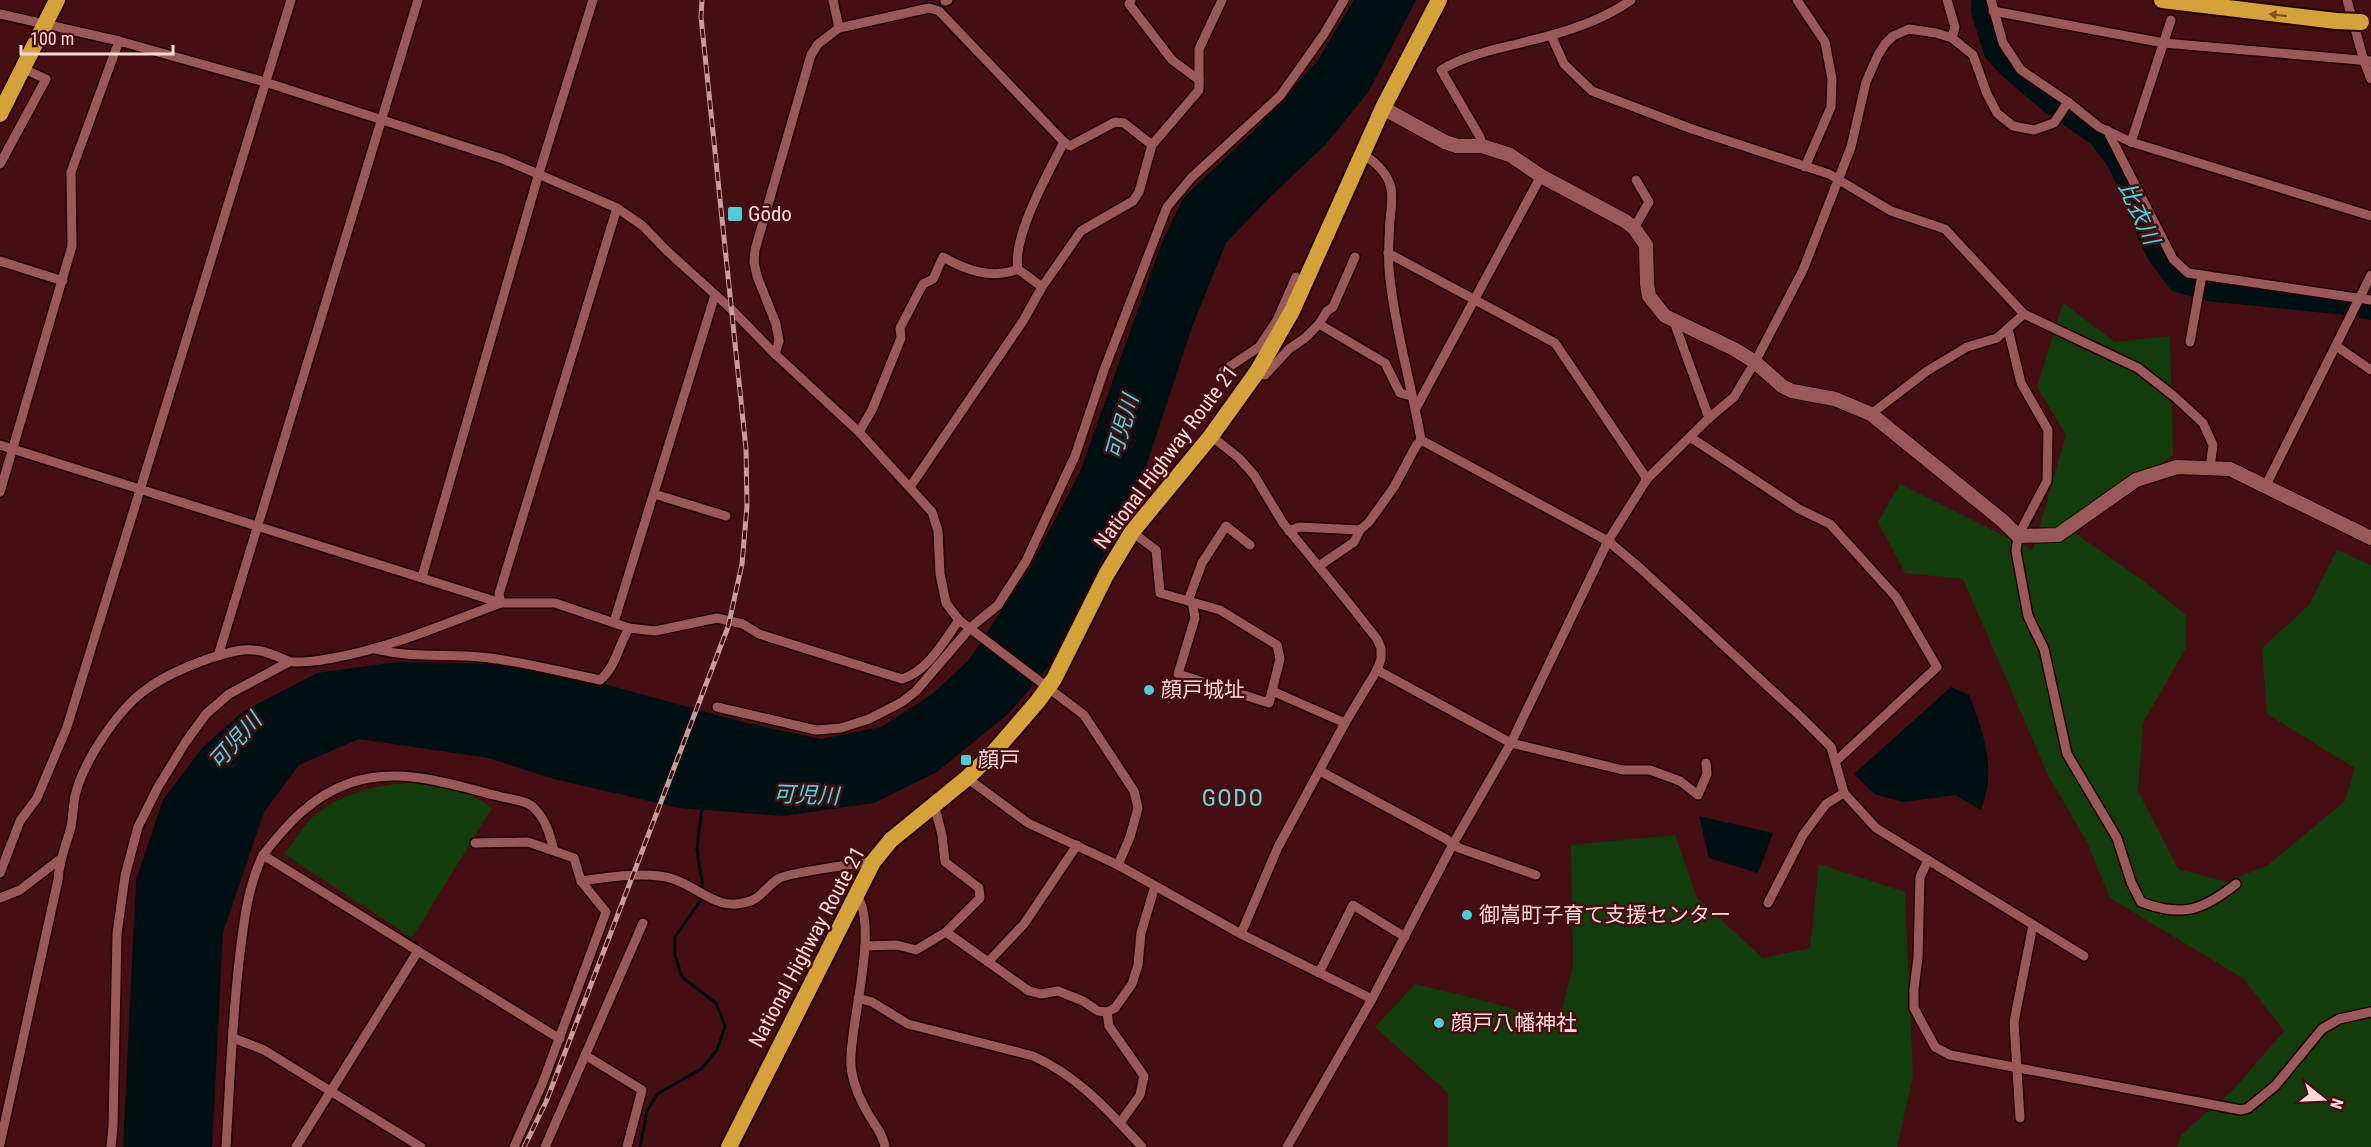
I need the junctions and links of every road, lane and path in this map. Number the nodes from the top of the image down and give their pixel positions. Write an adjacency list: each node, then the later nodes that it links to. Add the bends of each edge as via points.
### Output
1 (57, 0): 22 (highway)
2 (291, 0): 32 (street)
3 (418, 0): 36 (street)
4 (592, 0): 45 (street)
5 (833, 0): 23 (street)
6 (946, 0): 17 (street)
7 (1131, 0): 31 (street, via 1129,4 1172,60)
8 (1222, 0): 31 (street, via 1199,49)
9 (1344, 0): 110 (street, via 1280,96 1191,178 1167,207 1054,505 1007,592)
10 (1439, 0): 34 (highway, National Highway Route 21)
11 (1631, 0): 24 (street, via 1605,16)
12 (1797, 0): 44 (street, via 1825,42 1832,79 1831,107)
13 (1947, 0): 25 (street, via 1955,27)
14 (1991, 0): 18 (street)
15 (2162, 0): 21 (highway, one-way to 15, bridge)
16 (2348, 0): 28 (street)
17 (939, 11): 23 (street, via 929,8); 38 (street)
18 (1993, 11): 27 (street); 33 (street, via 2003,43 2021,70)
19 (0, 14): 22 (street)
20 (2171, 20): 27 (street)
21 (2366, 22)
22 (46, 24): 26 (street); 29 (highway)
23 (839, 28): 72 (street, via 818,44 811,55 755,250 757,276 776,324 779,341)
24 (1551, 35): 41 (street, via 1455,61 1441,70); 44 (street, via 1564,64 1592,91)
25 (1952, 38): 33 (street, via 1973,55 1997,113 2013,126 2034,130 2054,123); 48 (street, via 1909,30 1885,44 1866,82)
26 (119, 41): 32 (street); 59 (street, via 70,172 72,246)
27 (2164, 43): 28 (street); 39 (street)
28 (2367, 61): 30 (street)
29 (24, 69): 35 (highway); 43 (street, via 46,80)
30 (2371, 79)
31 (1199, 80): 40 (street, via 1199,90)
32 (265, 82): 36 (street); 91 (street)
33 (2068, 102): 37 (street)
34 (1383, 108): 41 (street, via 1445,142); 42 (highway, National Highway Route 21)
35 (0, 114)
36 (381, 120): 45 (street); 95 (street)
37 (2107, 130): 39 (street); 57 (street, via 2173,259 2188,273)
38 (1064, 142): 40 (street, via 1070,146 1115,122 1124,123); 55 (street, via 1030,210 1016,260)
39 (2131, 142): 50 (street)
40 (1152, 145): 60 (street, via 1133,201 1081,231)
41 (1482, 146): 46 (street, via 1510,155)
42 (1362, 154): 52 (street, via 1385,175 1392,190); 71 (highway, National Highway Route 21, via 1292,311)
43 (1, 160)
44 (1805, 167): 48 (street)
45 (539, 173): 49 (street); 104 (street)
46 (1541, 176): 51 (street); 63 (street)
47 (1636, 180): 51 (street, via 1649,202)
48 (1839, 180): 65 (street, via 1891,211 1945,229); 73 (street, via 1803,270)
49 (617, 208): 61 (street, via 643,226); 106 (street, via 499,594)
50 (2371, 216)
51 (1634, 228): 66 (street, via 1646,245 1649,296)
52 (1388, 253): 63 (street); 77 (street)
53 (1354, 257): 67 (street, via 1333,307)
54 (0, 261): 59 (street)
55 (1018, 269): 60 (street); 81 (street, via 988,274 943,257 933,279 923,284 900,328 901,339)
56 (2371, 274): 62 (street)
57 (2202, 275): 62 (street); 69 (street)
58 (1296, 277): 71 (street)
59 (63, 281): 86 (street)
60 (1041, 287): 90 (street, via 1023,321)
61 (715, 295): 72 (street); 93 (street)
62 (2360, 298): 64 (street); 70 (street)
63 (1476, 299): 78 (street); 88 (street, via 1555,343)
64 (2371, 300)
65 (2025, 314): 68 (street); 87 (street, via 2138,368 2175,397 2208,434 2213,445)
66 (1674, 322): 73 (street, via 1716,339); 80 (street)
67 (1319, 324): 76 (street, via 1264,375); 77 (street, via 1385,363 1401,393)
68 (2008, 329): 79 (street, via 1991,341 1967,346 1945,359); 99 (street, via 2021,383 2048,430 2047,481)
69 (2190, 342)
70 (2336, 346): 74 (street); 89 (street)
71 (1264, 349): 75 (street); 76 (highway, National Highway Route 21)
72 (774, 354): 81 (street)
73 (1755, 362): 79 (street, via 1792,391 1836,399); 80 (street, via 1734,397)
74 (2371, 370)
75 (1223, 371)
76 (1257, 372): 82 (highway, National Highway Route 21)
77 (1411, 396): 78 (street)
78 (1416, 408): 84 (street)
79 (1871, 414): 99 (street)
80 (1709, 418): 83 (street)
81 (859, 432): 90 (street)
82 (1211, 436): 97 (street, via 1254,475); 98 (highway, National Highway Route 21)
83 (1690, 437): 88 (street); 120 (street, via 1799,509 1830,524 1896,597 1937,667)
84 (1421, 440): 96 (street, via 1394,487); 101 (street)
85 (0, 446): 86 (street)
86 (14, 450): 91 (street); 92 (street)
87 (2210, 468): 89 (street, via 2230,469); 99 (street, via 2177,467 2136,480 2058,535)
88 (1647, 479): 101 (street)
89 (2265, 485): 100 (street)
90 (910, 488): 107 (street, via 932,512 938,531 946,603)
91 (140, 490): 95 (street); 135 (street, via 67,727 37,798 20,821)
92 (0, 492)
93 (654, 494): 94 (street); 108 (street)
94 (726, 516)
95 (258, 525): 104 (street); 112 (street)
96 (1360, 530): 97 (street, via 1299,527); 103 (street, via 1354,542)
97 (1289, 531): 103 (street)
98 (1132, 532): 105 (street, via 1156,550 1160,593); 115 (highway, National Highway Route 21)
99 (2018, 536): 138 (street, via 2020,581 2028,616 2052,675 2063,743 2117,838 2141,902 2169,911 2198,908 2215,901)
100 (2371, 538)
101 (1608, 542): 119 (street); 120 (street, via 1802,717 1831,747)
102 (1250, 544): 105 (street, via 1226,526 1202,563)
103 (1319, 566): 114 (street, via 1377,639 1381,659)
104 (422, 577): 106 (street)
105 (1190, 601): 116 (street, via 1220,610 1277,645 1280,659); 116 (street, via 1195,618 1178,674 1269,703)
106 (501, 603): 108 (street, via 555,603); 111 (street)
107 (959, 620): 109 (street, via 924,665 902,679 717,618 655,631); 110 (street)
108 (614, 622): 109 (street)
109 (629, 628): 111 (street, via 608,673 600,680 512,661)
110 (970, 628): 115 (street); 117 (street, via 916,691 889,709 841,728 816,730)
111 (375, 649): 113 (street)
112 (218, 657): 113 (street, via 256,649); 131 (street, via 165,678 144,691 102,740 75,795 71,827)
113 (289, 662): 165 (street, via 229,694 206,714 158,787 138,827 125,876 117,934)
114 (1377, 670): 118 (street); 119 (street)
115 (1044, 685): 123 (highway, National Highway Route 21, via 1016,730); 134 (street, via 1084,715 1134,791 1138,808)
116 (1272, 691): 118 (street)
117 (717, 707)
118 (1345, 723): 122 (street)
119 (1511, 743): 121 (street, via 1623,770 1650,770 1680,781 1698,795 1707,774); 127 (street)
120 (1836, 761): 124 (street)
121 (1706, 763)
122 (1320, 771): 127 (street); 146 (street, via 1278,847)
123 (967, 778): 125 (highway, National Highway Route 21); 128 (street, via 1028,823)
124 (1844, 793): 132 (street, via 1876,828); 142 (street, via 1826,804 1803,836)
125 (930, 807): 133 (highway, National Highway Route 21, via 891,840); 145 (street, via 942,835 945,862 979,888 980,898)
126 (476, 843): 129 (street, via 528,842)
127 (1453, 844): 136 (street); 147 (street)
128 (1077, 845): 134 (street); 151 (street, via 1024,924)
129 (554, 851): 130 (street, via 547,825 531,805 411,776 382,776 348,783 316,800 288,824); 137 (street, via 573,858)
130 (263, 855): 149 (street); 157 (street, via 254,873 244,917)
131 (59, 860): 141 (street, via 20,890); 164 (street, via 58,880)
132 (1928, 860): 144 (street); 160 (street, via 1920,877 1913,999 1916,1016 1935,1047 1950,1055)
133 (873, 862): 137 (street, via 779,878 757,900 735,904 720,903 671,878 627,875); 140 (highway, National Highway Route 21)
134 (1118, 865): 139 (street)
135 (0, 873)
136 (1536, 875)
137 (582, 881): 158 (street, via 606,912)
138 (2236, 884)
139 (1155, 886): 146 (street); 155 (street, via 1132,984 1115,1008)
140 (856, 893): 148 (street, via 863,903); 172 (highway, National Highway Route 21)
141 (0, 898)
142 (1768, 903)
143 (643, 923): 159 (street)
144 (2033, 925): 150 (street); 160 (street, via 2014,1022)
145 (946, 932): 148 (street, via 916,950 897,945); 151 (street)
146 (1240, 934): 152 (street)
147 (1405, 937): 152 (street, via 1353,905); 154 (street)
148 (865, 946): 153 (street)
149 (418, 951): 158 (street); 161 (street)
150 (2084, 956)
151 (988, 962): 155 (street, via 1029,991 1058,991)
152 (1319, 973): 154 (street)
153 (858, 998): 163 (street, via 908,1024 1051,1064 1085,1088); 173 (street, via 850,1060 863,1106)
154 (1372, 999): 175 (street)
155 (1107, 1012): 163 (street, via 1109,1026 1144,1076 1140,1095)
156 (2371, 1012): 160 (street, via 2339,1019 2322,1029 2275,1086 2241,1110)
157 (233, 1038): 161 (street, via 264,1050); 166 (street)
158 (560, 1039): 169 (street)
159 (585, 1055): 170 (street); 171 (street, via 642,1090)
160 (2018, 1067): 162 (street)
161 (330, 1091): 167 (street); 168 (street)
162 (2020, 1118)
163 (1120, 1123): 174 (street)
164 (0, 1144)
165 (111, 1147)
166 (226, 1147)
167 (296, 1147)
168 (421, 1147)
169 (514, 1147)
170 (545, 1147)
171 (627, 1147)
172 (729, 1147)
173 (885, 1147)
174 (1142, 1147)
175 (1287, 1147)

